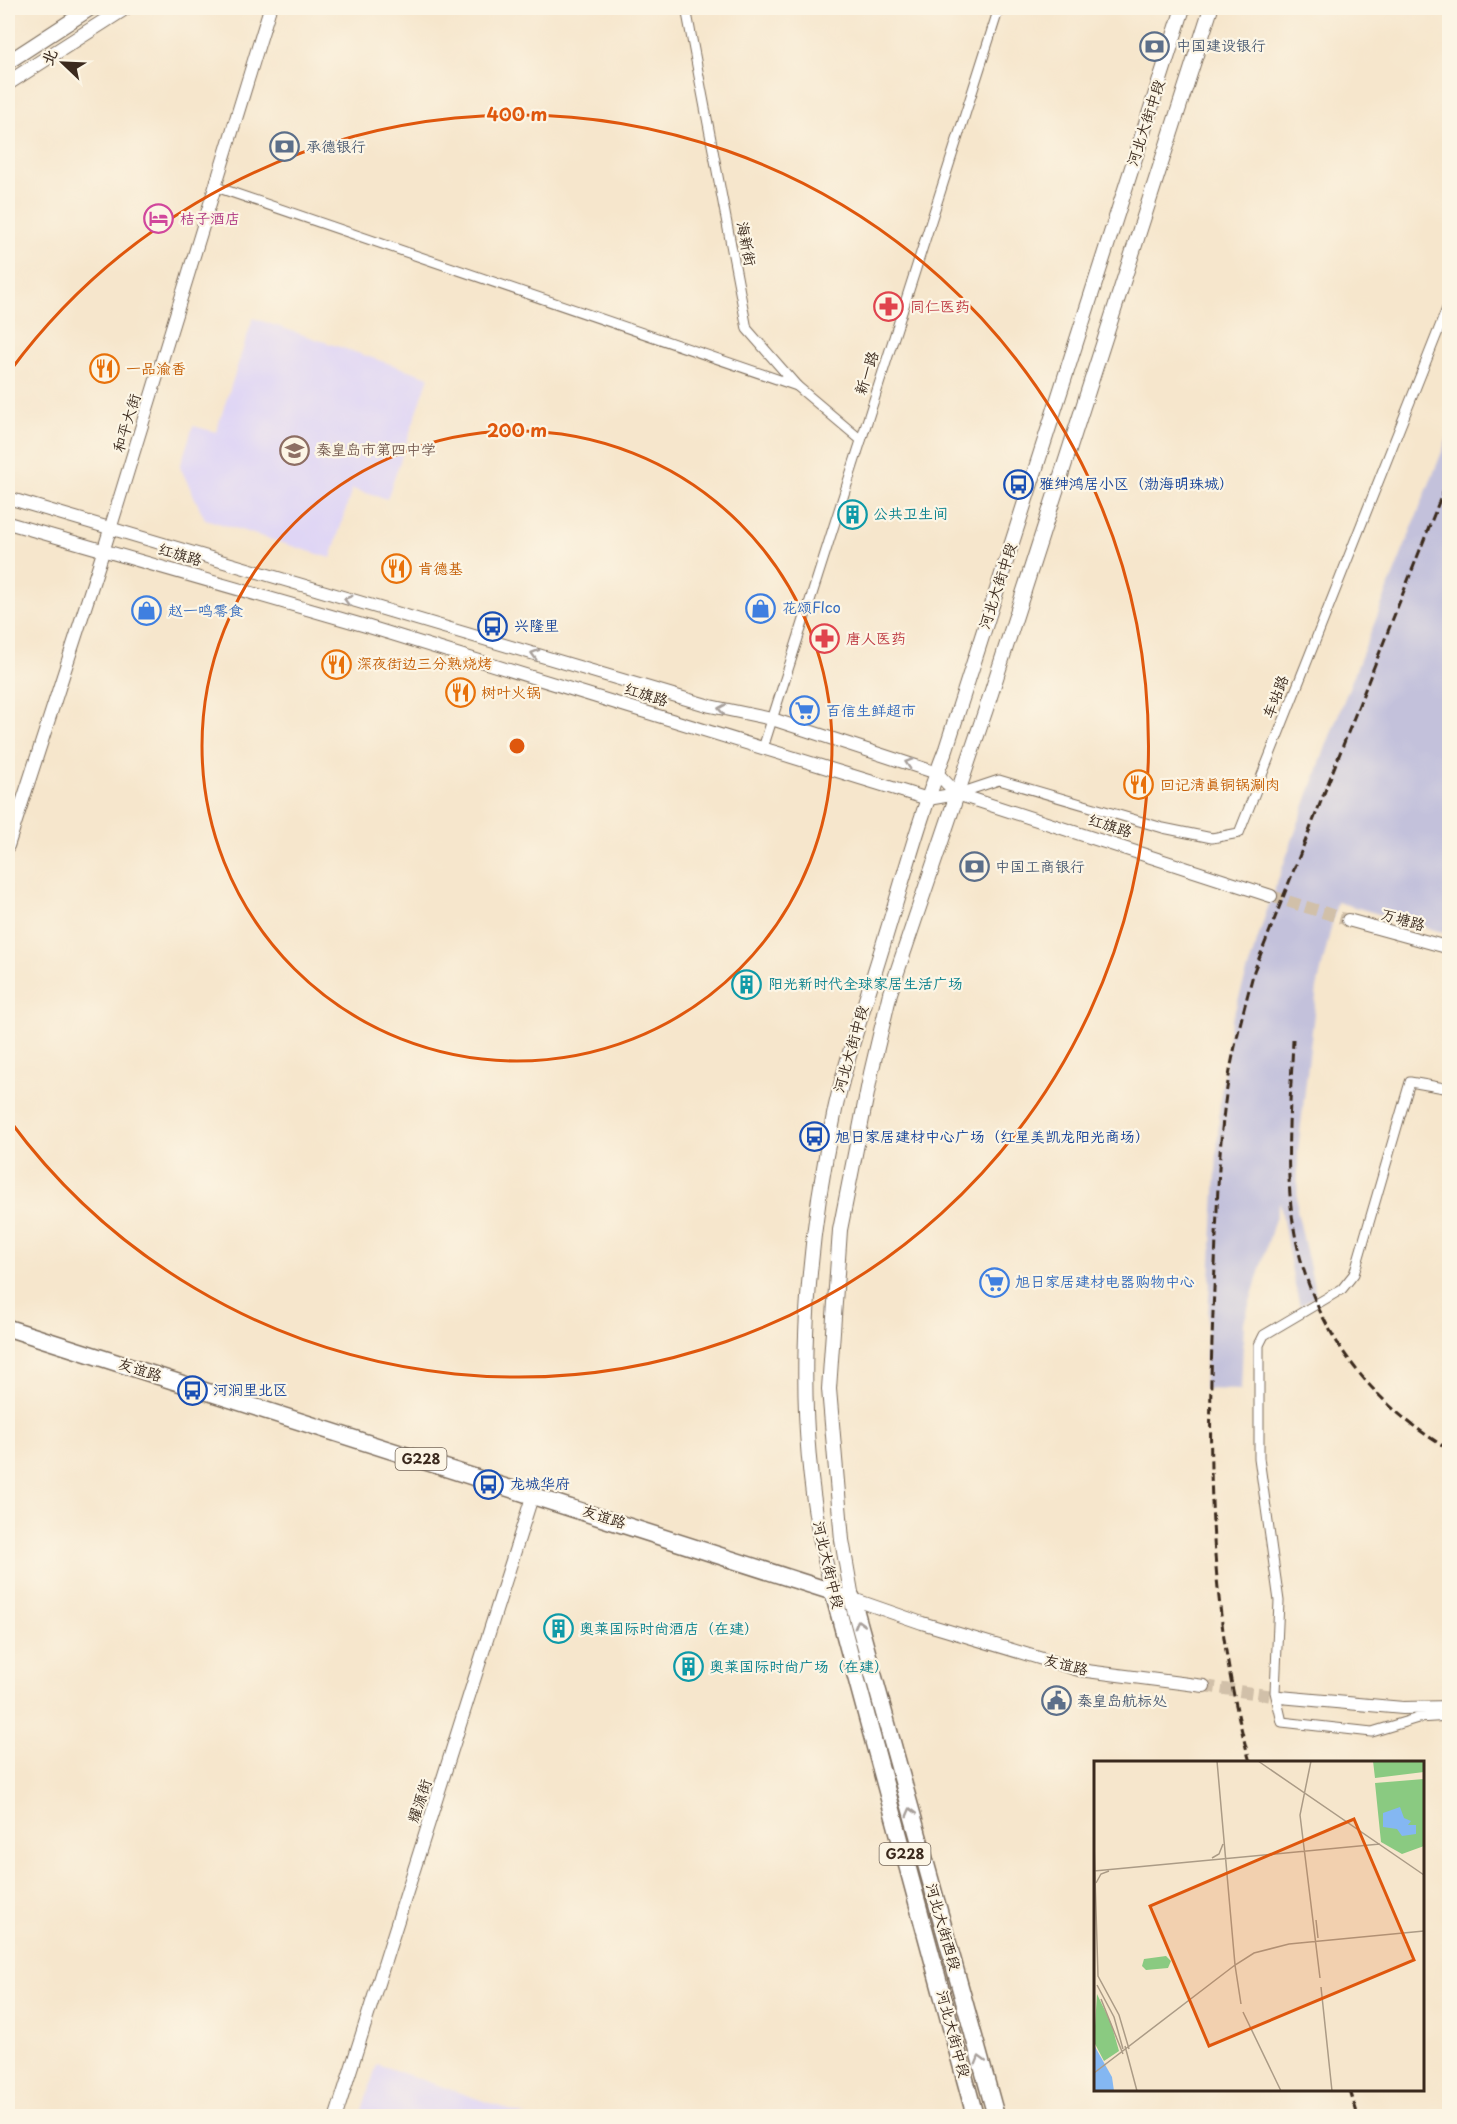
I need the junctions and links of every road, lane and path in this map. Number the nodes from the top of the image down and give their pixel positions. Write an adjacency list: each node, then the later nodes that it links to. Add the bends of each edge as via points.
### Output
1 (91, 8): 8 (main road)
2 (125, 8): 9 (main road)
3 (270, 8): 10 (main road, 和平大街)
4 (686, 8): 12 (street, 海新街, via 747,329)
5 (999, 8): 13 (street, 新一路)
6 (1183, 8): 20 (main road, 河北大街中段)
7 (1210, 8): 21 (main road)
8 (8, 62)
9 (8, 83)
10 (216, 188): 12 (street); 16 (main road, 和平大街)
11 (1449, 301): 21 (street, 车站路, via 1239,833 1212,838 1163,828 999,780)
12 (797, 386): 13 (street, 海新街)
13 (861, 440): 18 (street, 新一路)
14 (8, 498): 16 (main road)
15 (8, 523): 17 (main road, 红旗路)
16 (109, 529): 17 (main road, 和平大街); 18 (main road, one-way to 16, via 710,706)
17 (104, 549): 19 (main road, 红旗路); 23 (main road, 和平大街)
18 (772, 719): 19 (street, 新一路); 20 (main road, one-way to 18)
19 (764, 748): 22 (main road, 红旗路)
20 (937, 773): 21 (main road); 22 (main road, 河北大街中段)
21 (957, 794): 22 (main road, 红旗路); 24 (main road, 红旗路); 32 (main road, via 890,993 840,1230 829,1389 842,1540)
22 (928, 800): 31 (main road, 河北大街中段, via 852,1039 818,1214 808,1302 808,1462 819,1543)
23 (8, 846)
24 (1271, 896)
25 (1348, 920): 26 (main road, 万塘路)
26 (1449, 948)
27 (1449, 1089): 36 (street, via 1410,1082 1354,1274 1342,1289 1264,1335 1259,1345 1259,1458 1279,1601 1275,1692 1282,1722 1372,1732 1418,1718)
28 (8, 1321): 29 (main road)
29 (12, 1331): 30 (highway, 友谊路 / G228)
30 (533, 1494): 31 (highway, 友谊路 / G228); 37 (main road, 耀源街)
31 (833, 1592): 32 (main road, 友谊路); 38 (highway, 河北大街中段 / G228)
32 (852, 1598): 33 (main road, 友谊路, via 1078,1670); 39 (highway, 河北大街西段 / G228, one-way to 32)
33 (1204, 1686)
34 (1280, 1697): 35 (main road, via 1402,1708)
35 (1449, 1707)
36 (1449, 1716)
37 (336, 2116)
38 (975, 2116)
39 (996, 2116)

